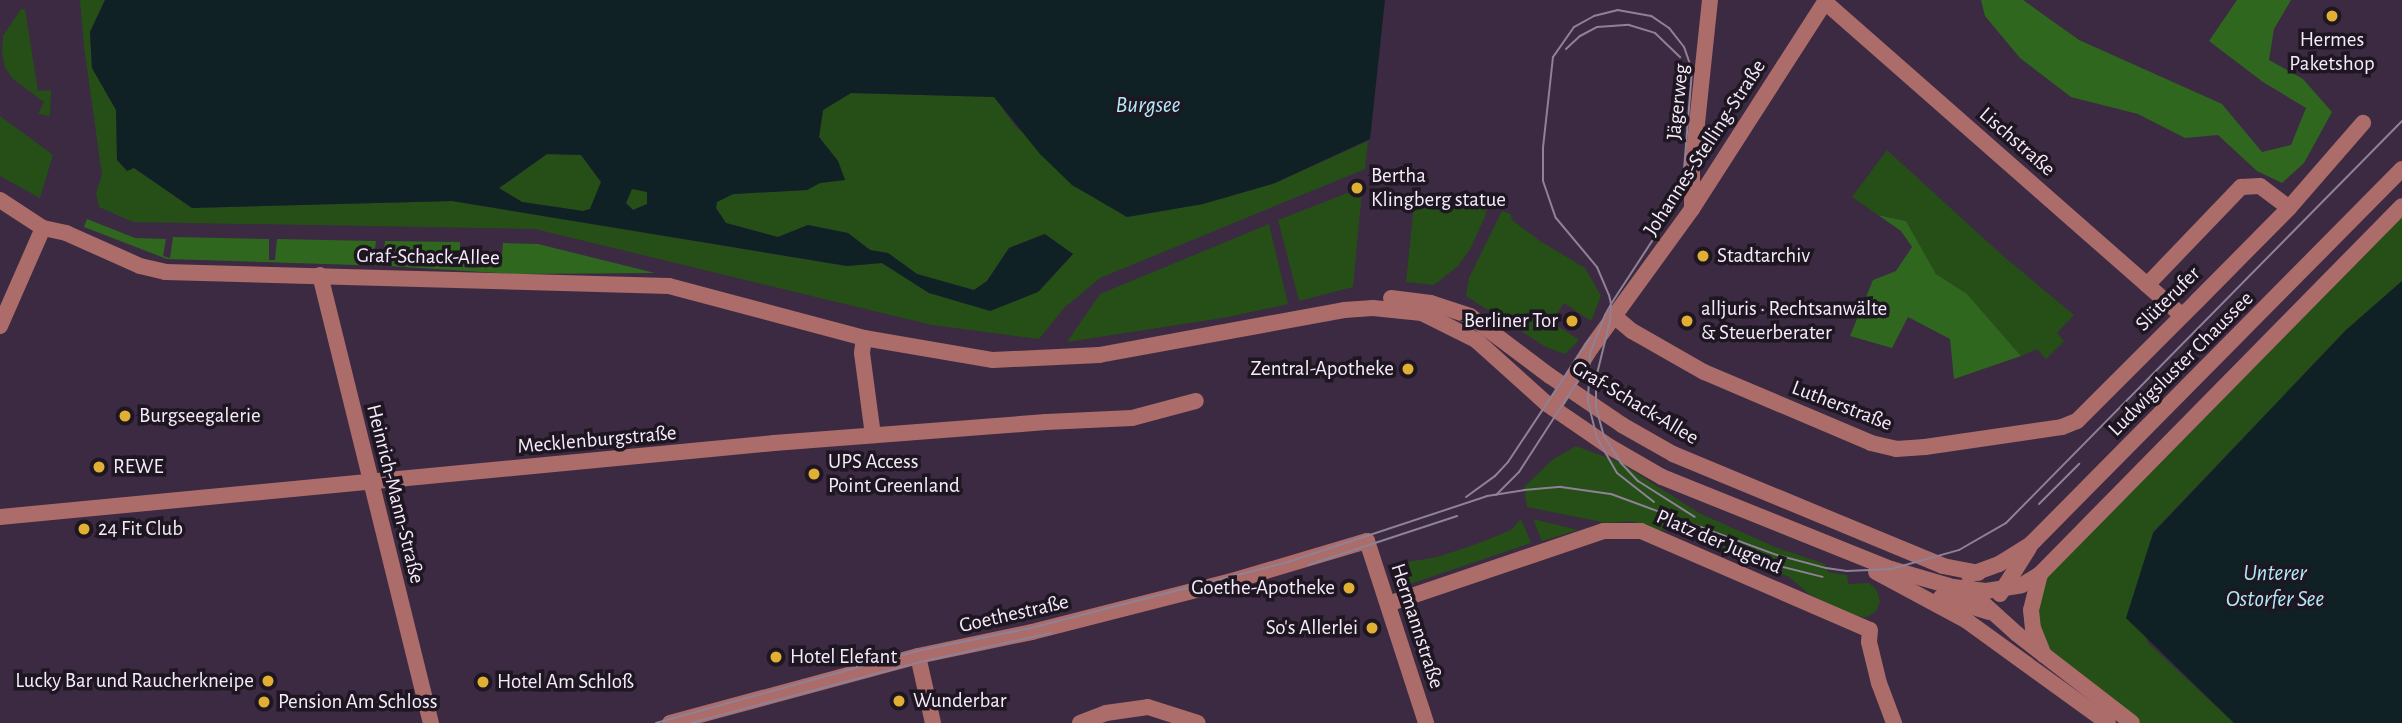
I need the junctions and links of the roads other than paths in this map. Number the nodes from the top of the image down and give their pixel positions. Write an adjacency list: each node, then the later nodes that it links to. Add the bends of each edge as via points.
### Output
1 (1710, 0): 8 (street, Jägerweg)
2 (1826, 1): 8 (street, Johannes-Stelling-Straße); 11 (street, Lischstraße)
3 (2363, 123): 7 (street, Slüterufer)
4 (2402, 169): 25 (street, Ludwigsluster Chaussee)
5 (0, 200): 9 (street, Graf-Schack-Allee)
6 (2402, 206): 29 (street)
7 (2289, 208): 11 (street, Slüterufer, via 2260,186 2241,187); 13 (street, Slüterufer)
8 (1692, 209): 14 (street, Johannes-Stelling-Straße)
9 (43, 228): 10 (street, Graf-Schack-Allee, via 165,272); 15 (street)
10 (320, 275): 16 (street, Graf-Schack-Allee, via 669,286); 22 (street, Heinrich-Mann-Straße)
11 (2147, 285): 13 (street, Lischstraße)
12 (1310, 314): 16 (street, Graf-Schack-Allee, via 1152,346 1059,359 993,360); 17 (street, Graf-Schack-Allee, via 1376,299 1446,306 1486,326); 19 (street, Graf-Schack-Allee, via 1373,307 1422,313 1476,340)
13 (2181, 315): 20 (street, Slüterufer)
14 (1614, 316): 17 (street); 20 (street, Lutherstraße, via 1632,331 1730,385 1896,449 2062,427)
15 (0, 326)
16 (864, 338): 21 (street)
17 (1566, 387): 19 (street); 27 (street, Graf-Schack-Allee, via 1673,454)
18 (1196, 401): 21 (street, Mecklenburgstraße, via 1132,418)
19 (1553, 408): 26 (street, Graf-Schack-Allee, via 1662,477)
20 (2077, 421)
21 (873, 435): 22 (street, Mecklenburgstraße)
22 (369, 482): 23 (street, Mecklenburgstraße); 39 (street, Heinrich-Mann-Straße)
23 (0, 517)
24 (1367, 541): 34 (street, Hermannstraße); 37 (street, Goethestraße, via 1232,581)
25 (2030, 545): 28 (street, Ludwigsluster Chaussee); 33 (street)
26 (1837, 549): 30 (street, Graf-Schack-Allee); 32 (street, Graf-Schack-Allee)
27 (1943, 566): 28 (street); 31 (street)
28 (1978, 573): 31 (street, Ludwigsluster Chaussee)
29 (2040, 575): 33 (street, Graf-Schack-Allee); 38 (street, via 2031,610)
30 (1936, 582): 31 (street, Graf-Schack-Allee); 32 (street)
31 (1962, 584): 33 (street, Graf-Schack-Allee); 35 (street)
32 (1904, 587): 35 (street, Graf-Schack-Allee); 36 (street, Graf-Schack-Allee, via 1949,609)
33 (2003, 590): 35 (street)
34 (1388, 604): 44 (street, Hermannstraße); 45 (street, Platz der Jugend, via 1604,531 1642,531 1870,630 1879,683)
35 (1994, 613): 36 (street); 38 (street)
36 (2010, 651): 46 (street, Graf-Schack-Allee)
37 (918, 656): 40 (street, Goethestraße); 41 (street)
38 (2045, 657): 47 (street)
39 (431, 723)
40 (670, 723)
41 (933, 723)
42 (1080, 723): 43 (street, via 1106,713 1148,707)
43 (1198, 723)
44 (1426, 723)
45 (1894, 723)
46 (2108, 723)
47 (2132, 723)

